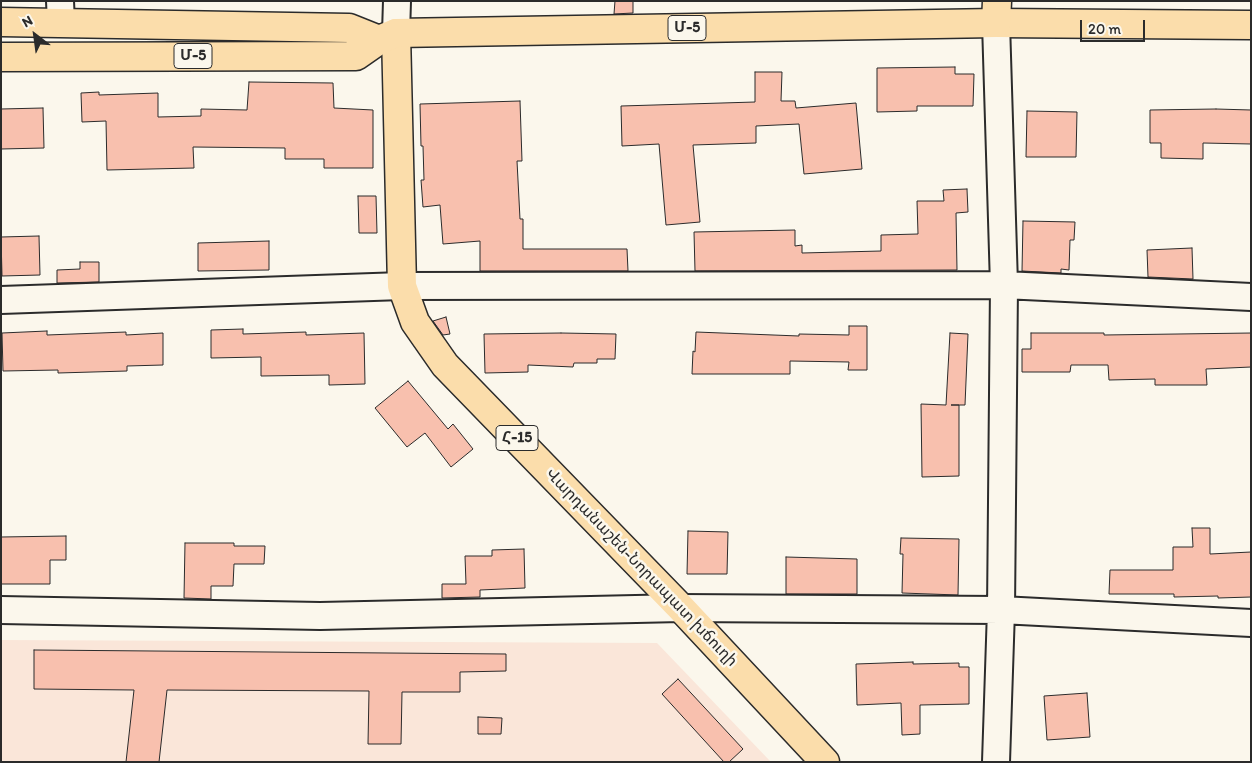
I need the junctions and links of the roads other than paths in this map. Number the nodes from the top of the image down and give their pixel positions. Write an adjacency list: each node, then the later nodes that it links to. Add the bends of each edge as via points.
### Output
1 (397, 1): 6 (street)
2 (61, 12): 4 (main road, Մ-5); 6 (main road, Մ-5, via 349,28)
3 (996, 12): 5 (main road); 6 (main road, Մ-5); 8 (street)
4 (1, 22)
5 (1251, 25)
6 (387, 36): 7 (main road, Մ-5, via 356,56); 9 (main road, Վարդանաշեն-Նորապատ խճուղի / Հ-15)
7 (1, 56)
8 (1004, 285): 9 (street); 10 (street); 14 (street)
9 (402, 286): 11 (street); 12 (main road, Վարդանաշեն-Նորապատ խճուղի / Հ-15, via 415,322 445,365)
10 (1251, 297)
11 (1, 300)
12 (681, 608): 13 (street, via 320,616); 14 (street); 16 (main road, Վարդանաշեն-Նորապատ խճուղի / Հ-15)
13 (1, 610)
14 (1001, 610): 15 (street); 17 (street)
15 (1251, 623)
16 (825, 762)
17 (996, 762)

